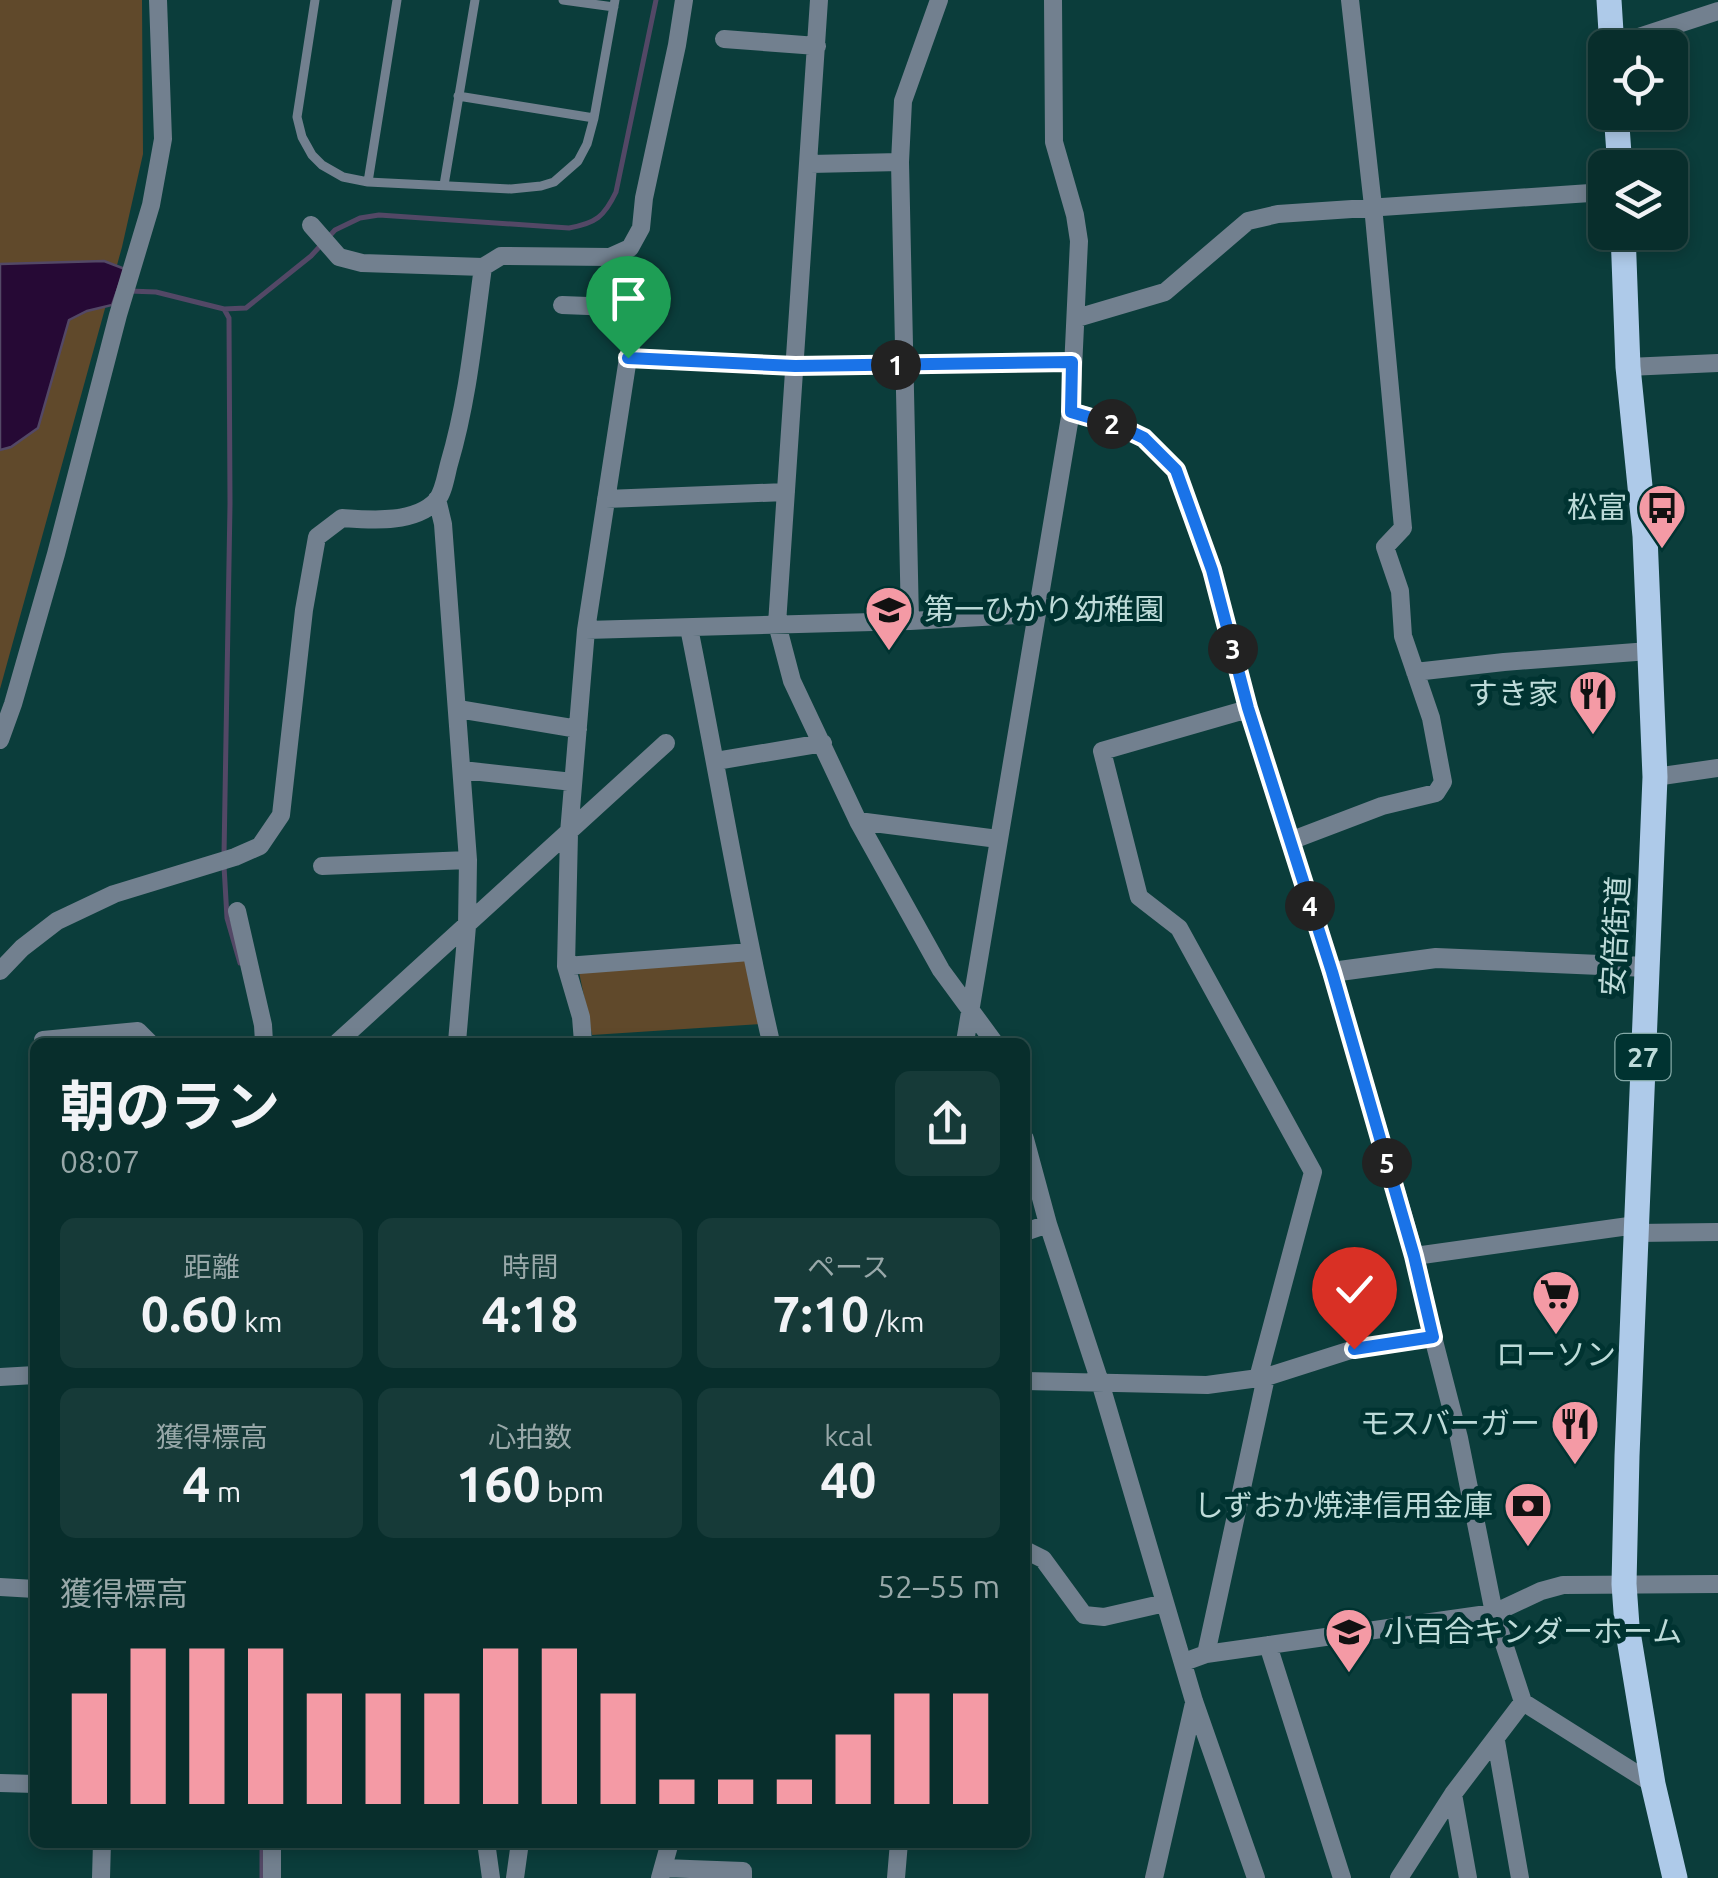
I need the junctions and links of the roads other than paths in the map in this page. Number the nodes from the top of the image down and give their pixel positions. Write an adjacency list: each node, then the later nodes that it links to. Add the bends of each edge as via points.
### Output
1 (158, 0): 51 (street, via 163,139 151,205)
2 (315, 0): 22 (lane, via 297,117 302,136 322,165)
3 (397, 0): 22 (lane)
4 (475, 0): 18 (lane)
5 (563, 0): 12 (lane)
6 (684, 0): 28 (street, via 641,228 630,248 610,257 501,256)
7 (819, 0): 17 (street)
8 (939, 0): 20 (street, via 903,102)
9 (1052, 0): 30 (street, via 1054,142 1076,215)
10 (1350, 0): 25 (street)
11 (1609, 0): 14 (main road)
12 (614, 4): 19 (lane)
13 (1718, 11): 15 (street)
14 (1611, 30)
15 (1662, 30)
16 (724, 39): 17 (street)
17 (816, 46): 21 (street)
18 (458, 96): 19 (lane); 23 (lane)
19 (594, 118): 23 (lane, via 578,161 554,182 511,189)
20 (900, 162): 21 (street); 34 (street)
21 (810, 164): 35 (street)
22 (368, 182): 23 (lane)
23 (444, 185)
24 (1588, 193): 25 (street)
25 (1373, 206): 30 (street, via 1248,221 1165,292); 47 (street, via 1403,528 1386,548)
26 (311, 225): 28 (street, via 339,258 362,264)
27 (1624, 250): 36 (main road, 安倍街道 / 27)
28 (483, 267): 40 (street, via 461,422)
29 (562, 305): 31 (street, via 640,308)
30 (1077, 318): 32 (street)
31 (628, 358): 35 (street); 39 (street)
32 (1072, 362): 34 (street); 37 (street)
33 (1718, 363): 36 (street)
34 (904, 364): 35 (street); 42 (street)
35 (795, 366): 38 (street)
36 (1628, 367): 46 (main road, 安倍街道 / 27, via 1646,536)
37 (1071, 412): 41 (street); 48 (street, via 1144,438 1176,470 1212,570)
38 (786, 492): 39 (street); 43 (street)
39 (606, 499): 45 (street)
40 (437, 500): 49 (street); 70 (street, via 395,518 342,518 316,537 281,815 260,846 114,894 57,921)
41 (1036, 614): 42 (street); 61 (street)
42 (910, 621): 43 (street)
43 (778, 624): 44 (street); 53 (street, via 792,681)
44 (689, 628): 45 (street); 54 (street)
45 (586, 630): 50 (street)
46 (1648, 651): 47 (street); 57 (main road, 安倍街道 / 27)
47 (1415, 672): 62 (street, via 1431,718 1442,782 1436,793)
48 (1248, 708): 62 (street); 91 (street, via 1102,750 1139,897 1179,928 1313,1172)
49 (458, 709): 50 (street); 56 (street)
50 (578, 728): 58 (street)
51 (0, 740)
52 (666, 743): 60 (street)
53 (823, 743): 54 (street); 59 (street)
54 (716, 761): 67 (street)
55 (1718, 768): 57 (street)
56 (462, 770): 58 (street); 63 (street)
57 (1656, 777): 69 (main road, 安倍街道 / 27)
58 (574, 782): 60 (street)
59 (858, 821): 61 (street); 72 (street)
60 (569, 833): 66 (street); 68 (street)
61 (998, 839): 72 (street)
62 (1290, 841): 71 (street)
63 (468, 860): 64 (street); 66 (street)
64 (322, 866)
65 (237, 911): 75 (street)
66 (467, 926): 76 (street); 77 (street)
67 (750, 952): 68 (street); 79 (street)
68 (566, 966): 78 (street)
69 (1647, 967): 71 (street, via 1436,958); 84 (main road, 安倍街道 / 27)
70 (0, 971)
71 (1332, 972): 87 (street)
72 (970, 1010): 80 (street); 81 (street)
73 (64, 1038): 74 (street, via 138,1031)
74 (145, 1038)
75 (264, 1038)
76 (342, 1038)
77 (458, 1038)
78 (583, 1038)
79 (770, 1038)
80 (966, 1038)
81 (991, 1038)
82 (1030, 1157): 83 (street)
83 (1048, 1224): 85 (street); 93 (street)
84 (1636, 1229): 86 (street); 87 (street); 95 (main road, 安倍街道 / 27)
85 (1030, 1230)
86 (1718, 1232)
87 (1414, 1256): 88 (street)
88 (1433, 1337): 91 (street, via 1354,1349); 100 (street)
89 (30, 1375): 90 (street)
90 (0, 1378)
91 (1262, 1378): 93 (street); 102 (street)
92 (1030, 1380): 93 (street)
93 (1100, 1382): 99 (street)
94 (1030, 1552): 99 (street, via 1043,1559 1084,1615)
95 (1624, 1584): 96 (street); 100 (street, via 1563,1585); 109 (main road, 安倍街道 / 27)
96 (1718, 1584)
97 (0, 1587): 98 (street)
98 (30, 1589)
99 (1165, 1603): 103 (street)
100 (1494, 1613): 101 (street); 105 (street)
101 (1268, 1645): 102 (street); 126 (street)
102 (1206, 1654): 103 (street)
103 (1184, 1662): 104 (street)
104 (1194, 1701): 124 (street); 125 (street)
105 (1524, 1702): 106 (street); 109 (street)
106 (1496, 1740): 110 (street); 129 (street)
107 (0, 1783): 108 (street)
108 (30, 1784)
109 (1653, 1784): 130 (main road, 安倍街道 / 27)
110 (1454, 1794): 127 (street); 128 (street)
111 (102, 1848): 118 (street)
112 (272, 1848): 119 (street)
113 (487, 1848): 120 (street)
114 (519, 1848): 121 (street)
115 (668, 1848): 117 (street)
116 (898, 1848): 123 (street)
117 (662, 1873): 122 (street, via 743,1871)
118 (101, 1878)
119 (272, 1878)
120 (491, 1878)
121 (515, 1878)
122 (743, 1878)
123 (896, 1878)
124 (1154, 1878)
125 (1256, 1878)
126 (1342, 1878)
127 (1400, 1878)
128 (1468, 1878)
129 (1520, 1878)
130 (1675, 1878)

